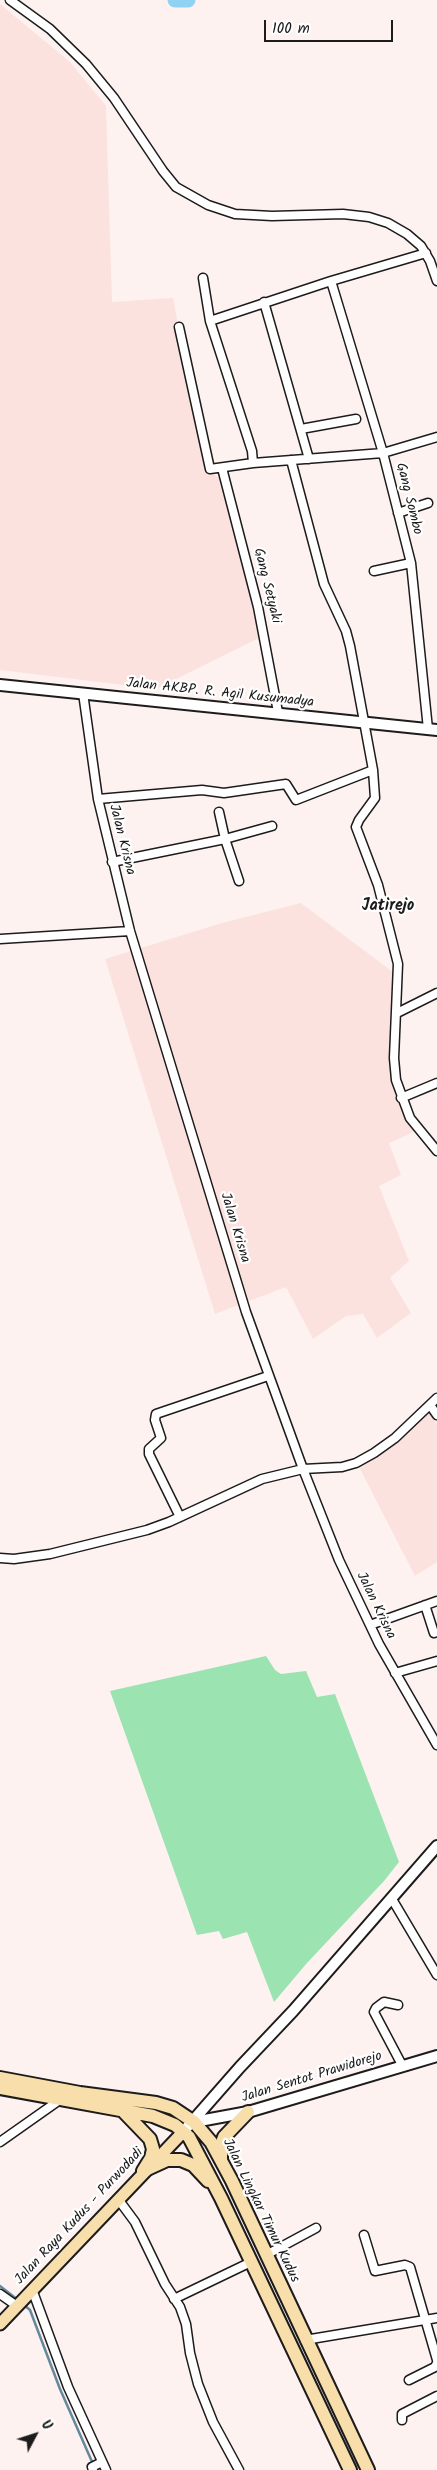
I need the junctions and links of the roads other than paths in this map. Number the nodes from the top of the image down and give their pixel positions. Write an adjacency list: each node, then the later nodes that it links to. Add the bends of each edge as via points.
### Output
1 (10, 0): 2 (street, via 50,29 86,64 114,98 162,171 176,187 193,198 243,214 369,217 408,234)
2 (426, 253): 4 (street); 5 (street)
3 (204, 278): 7 (street)
4 (331, 281): 6 (street); 12 (street, Gang Sombo)
5 (437, 281)
6 (264, 302): 7 (street); 10 (street)
7 (210, 321): 15 (street, via 252,451)
8 (179, 327): 16 (street, via 210,469)
9 (356, 419): 10 (street)
10 (301, 429): 13 (street)
11 (437, 437): 12 (street)
12 (383, 453): 13 (street); 18 (street, Gang Sombo)
13 (309, 459): 14 (street)
14 (291, 460): 15 (street); 24 (street, via 324,584 346,631)
15 (253, 463): 16 (street)
16 (222, 468): 23 (street, Gang Setyaki, via 258,607)
17 (428, 503): 18 (street)
18 (398, 513): 19 (street, Gang Sombo)
19 (411, 563): 20 (street); 25 (street, Gang Sombo)
20 (374, 571)
21 (0, 685): 22 (main road, Jalan AKBP. R. Agil Kusumadya)
22 (83, 693): 23 (main road, Jalan AKBP. R. Agil Kusumadya); 27 (street, Jalan Krisna)
23 (278, 712): 24 (main road, Jalan AKBP. R. Agil Kusumadya)
24 (365, 723): 25 (main road, Jalan AKBP. R. Agil Kusumadya); 26 (street)
25 (433, 730)
26 (373, 770): 27 (street, via 296,800 286,784 224,793 202,790); 36 (street, via 375,798 356,827 378,885 396,952 399,976)
27 (98, 799): 31 (street, Jalan Krisna)
28 (218, 812): 30 (street)
29 (272, 826): 30 (street)
30 (224, 839): 31 (street); 32 (street)
31 (112, 862): 33 (street, Jalan Krisna)
32 (239, 881)
33 (130, 931): 34 (street); 40 (street, Jalan Krisna)
34 (0, 939)
35 (437, 993): 36 (street)
36 (397, 1014): 38 (street, via 394,1070)
37 (437, 1083): 38 (street)
38 (402, 1098): 39 (street, via 410,1118)
39 (437, 1151)
40 (268, 1376): 44 (street, Jalan Krisna); 45 (street, via 156,1414 161,1438 149,1449 149,1454)
41 (437, 1398): 42 (street)
42 (430, 1405): 43 (street); 44 (street, via 384,1446 361,1460 342,1467)
43 (437, 1415)
44 (302, 1469): 45 (street, via 253,1482); 49 (street, Jalan Krisna)
45 (180, 1517): 46 (street, via 147,1530 50,1554)
46 (0, 1558)
47 (437, 1601): 48 (street)
48 (426, 1605): 49 (street); 50 (street)
49 (370, 1625): 52 (street, Jalan Krisna)
50 (434, 1633)
51 (437, 1661): 52 (street)
52 (395, 1673): 53 (street, Jalan Krisna)
53 (437, 1744)
54 (437, 1846): 55 (main road)
55 (392, 1899): 56 (street); 65 (main road)
56 (437, 1975)
57 (398, 2005): 59 (street, via 384,2002 374,2012)
58 (437, 2056): 59 (main road, Jalan Sentot Prawidorejo)
59 (402, 2065): 64 (main road, Jalan Sentot Prawidorejo)
60 (0, 2078): 65 (highway, Jalan Lingkar Timur Kudus, via 156,2103 174,2108)
61 (0, 2088): 62 (highway)
62 (61, 2099): 63 (highway); 67 (street)
63 (123, 2111): 66 (highway, via 175,2124); 69 (highway, via 150,2139 153,2149)
64 (248, 2112): 65 (main road, Jalan Sentot Prawidorejo); 68 (highway, via 224,2137 220,2145)
65 (194, 2122): 66 (main road); 68 (highway, Jalan Lingkar Timur Kudus)
66 (183, 2132): 69 (main road, Jalan Raya Kudus - Purwodadi); 70 (highway, via 202,2159)
67 (0, 2142)
68 (222, 2160): 74 (highway, Jalan Lingkar Timur Kudus)
69 (143, 2171): 70 (highway, via 167,2160 181,2160 194,2165); 71 (main road, Jalan Raya Kudus - Purwodadi)
70 (220, 2198): 75 (highway)
71 (118, 2199): 76 (main road, Jalan Raya Kudus - Purwodadi); 78 (street, via 135,2222)
72 (316, 2228): 74 (street)
73 (364, 2236): 81 (street, via 375,2271 410,2266)
74 (266, 2255): 83 (highway, Jalan Lingkar Timur Kudus)
75 (251, 2262): 78 (street); 90 (highway)
76 (31, 2293): 79 (main road, Jalan Raya Kudus - Purwodadi); 88 (street)
77 (0, 2294): 79 (street)
78 (174, 2299): 89 (street, via 186,2324 198,2384 213,2422)
79 (18, 2305): 82 (main road, Jalan Raya Kudus - Purwodadi)
80 (437, 2318): 81 (street)
81 (425, 2320): 83 (street); 84 (street)
82 (0, 2324)
83 (305, 2340): 91 (highway, Jalan Lingkar Timur Kudus)
84 (437, 2361): 85 (street, via 432,2368)
85 (409, 2380)
86 (437, 2396): 87 (street, via 402,2414)
87 (402, 2420)
88 (99, 2466)
89 (239, 2470)
90 (350, 2470)
91 (368, 2470)

